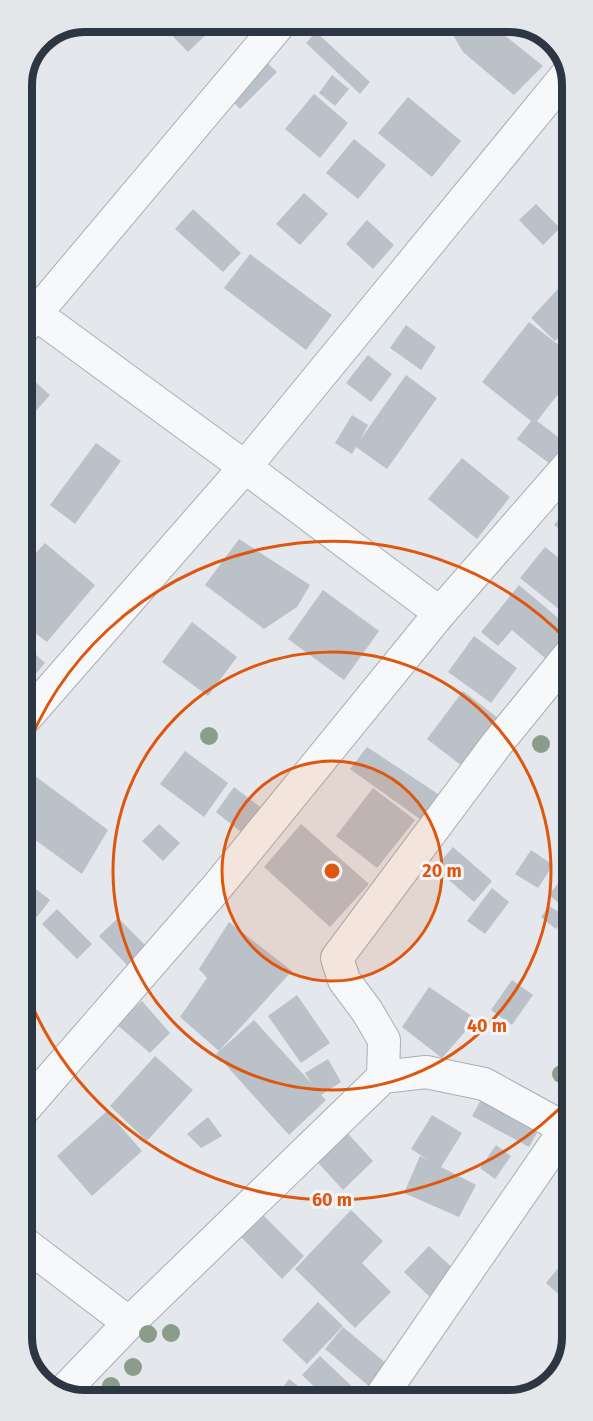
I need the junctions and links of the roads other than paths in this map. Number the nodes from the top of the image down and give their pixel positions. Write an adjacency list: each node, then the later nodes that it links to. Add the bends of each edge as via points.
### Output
1 (272, 32): 3 (street)
2 (562, 81): 5 (street)
3 (32, 309)
4 (32, 320): 5 (street)
5 (245, 467): 7 (street); 9 (street)
6 (562, 473): 7 (street)
7 (440, 614): 11 (street, via 217,887)
8 (562, 664): 10 (street, via 496,745 337,958 344,980 384,1040)
9 (32, 711)
10 (383, 1077): 12 (street, via 426,1072 484,1084); 15 (street)
11 (32, 1100)
12 (562, 1122)
13 (562, 1135): 17 (street)
14 (32, 1249): 15 (street)
15 (129, 1323): 16 (street)
16 (68, 1387)
17 (386, 1390)

